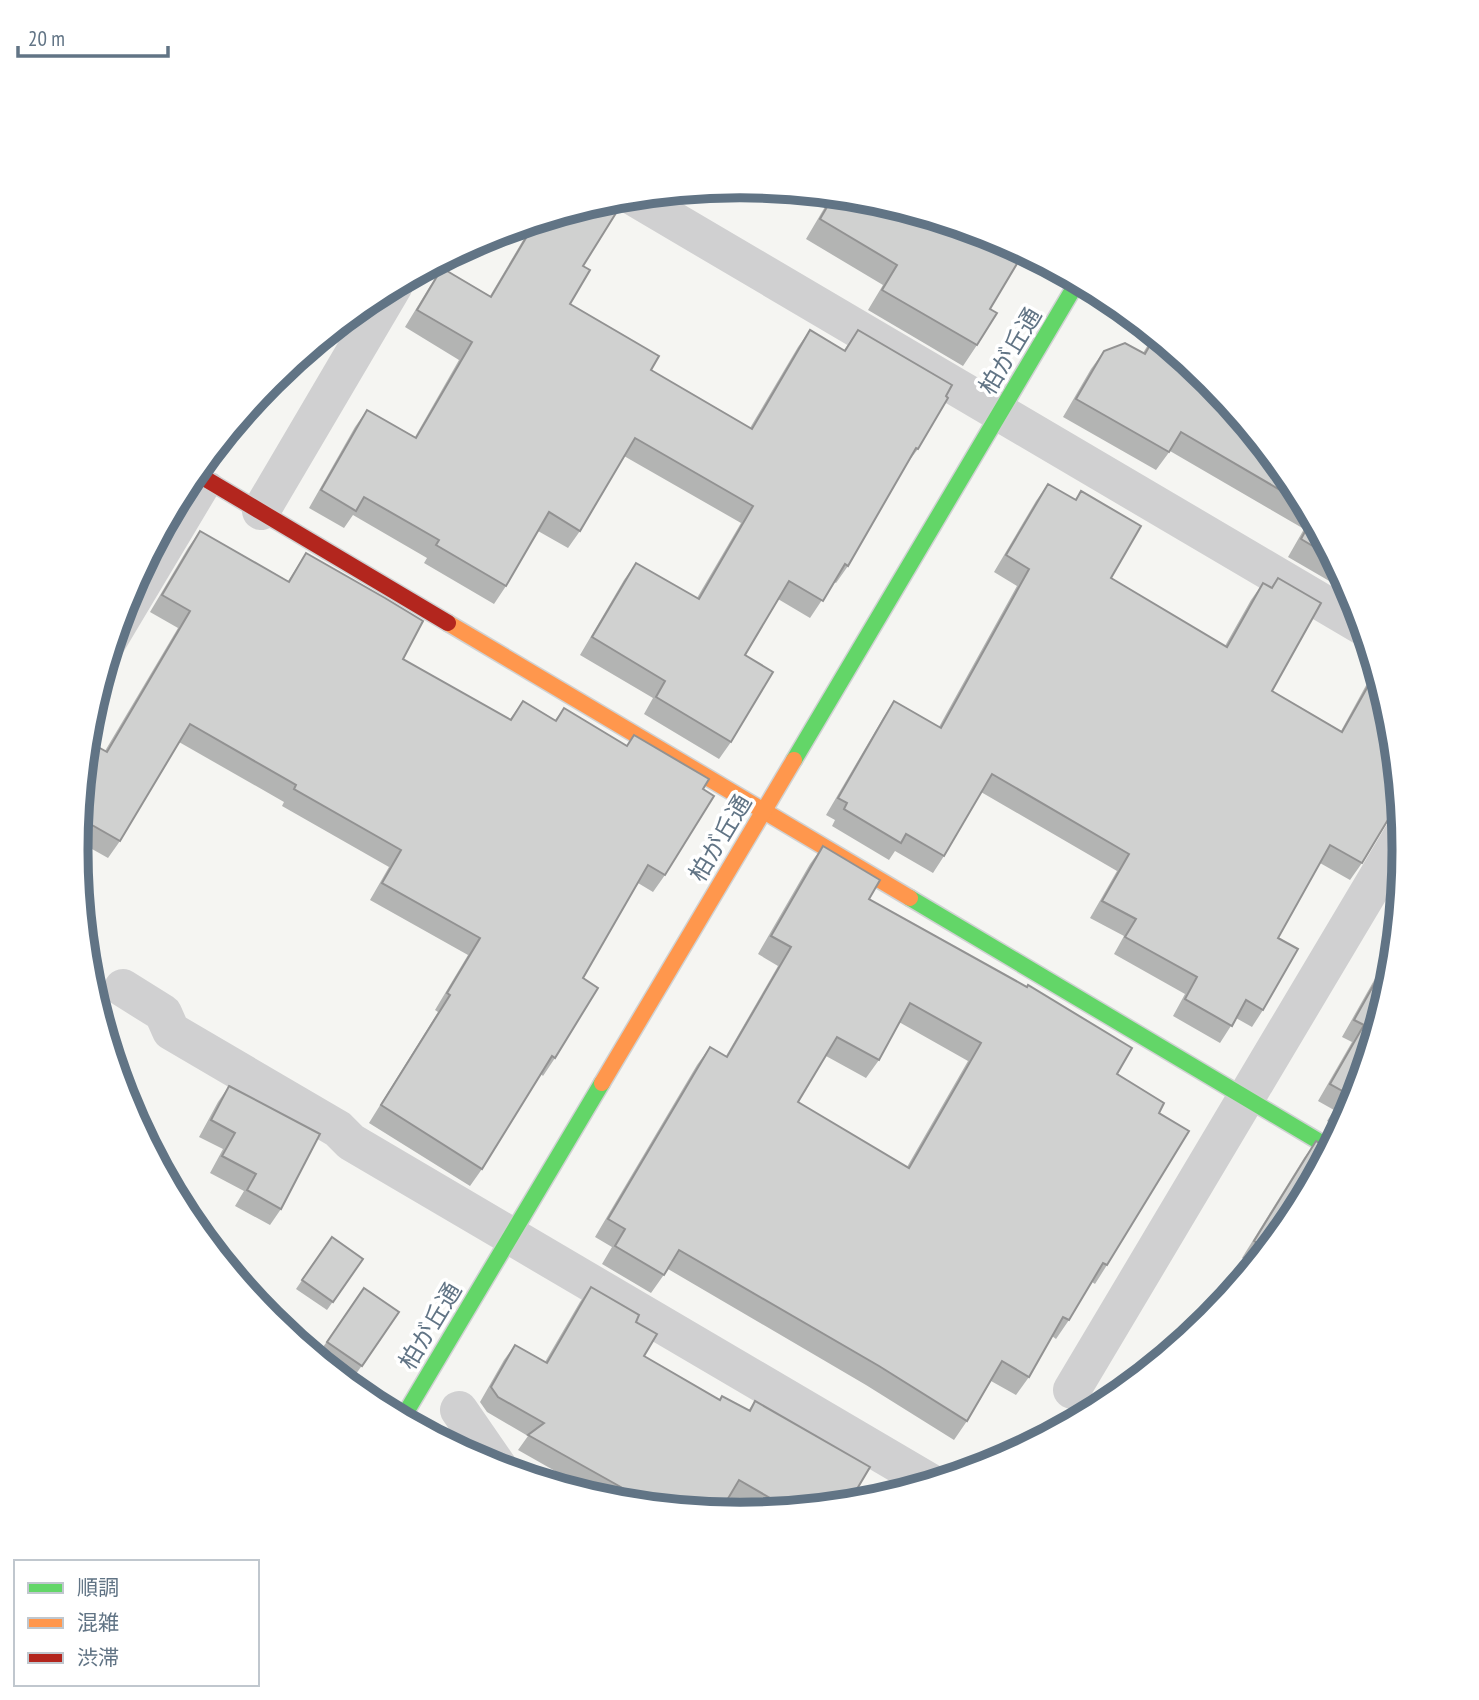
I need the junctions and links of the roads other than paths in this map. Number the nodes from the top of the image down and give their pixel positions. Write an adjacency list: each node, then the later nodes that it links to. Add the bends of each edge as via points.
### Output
1 (647, 205): 4 (street)
2 (1073, 289): 4 (street, 柏が丘通)
3 (382, 305): 7 (street)
4 (1000, 413): 9 (street); 10 (street, 柏が丘通)
5 (204, 478): 7 (street)
6 (198, 487): 8 (lane)
7 (261, 511): 10 (street)
8 (134, 607)
9 (1349, 618)
10 (763, 811): 13 (street); 15 (street, 柏が丘通)
11 (1392, 853): 13 (street)
12 (123, 988): 15 (street, via 163,1013 171,1031)
13 (1246, 1098): 14 (street); 16 (street)
14 (1321, 1143)
15 (510, 1234): 18 (street, 柏が丘通); 20 (street)
16 (1072, 1390)
17 (459, 1410): 19 (street)
18 (407, 1411)
19 (487, 1451)
20 (920, 1476)

